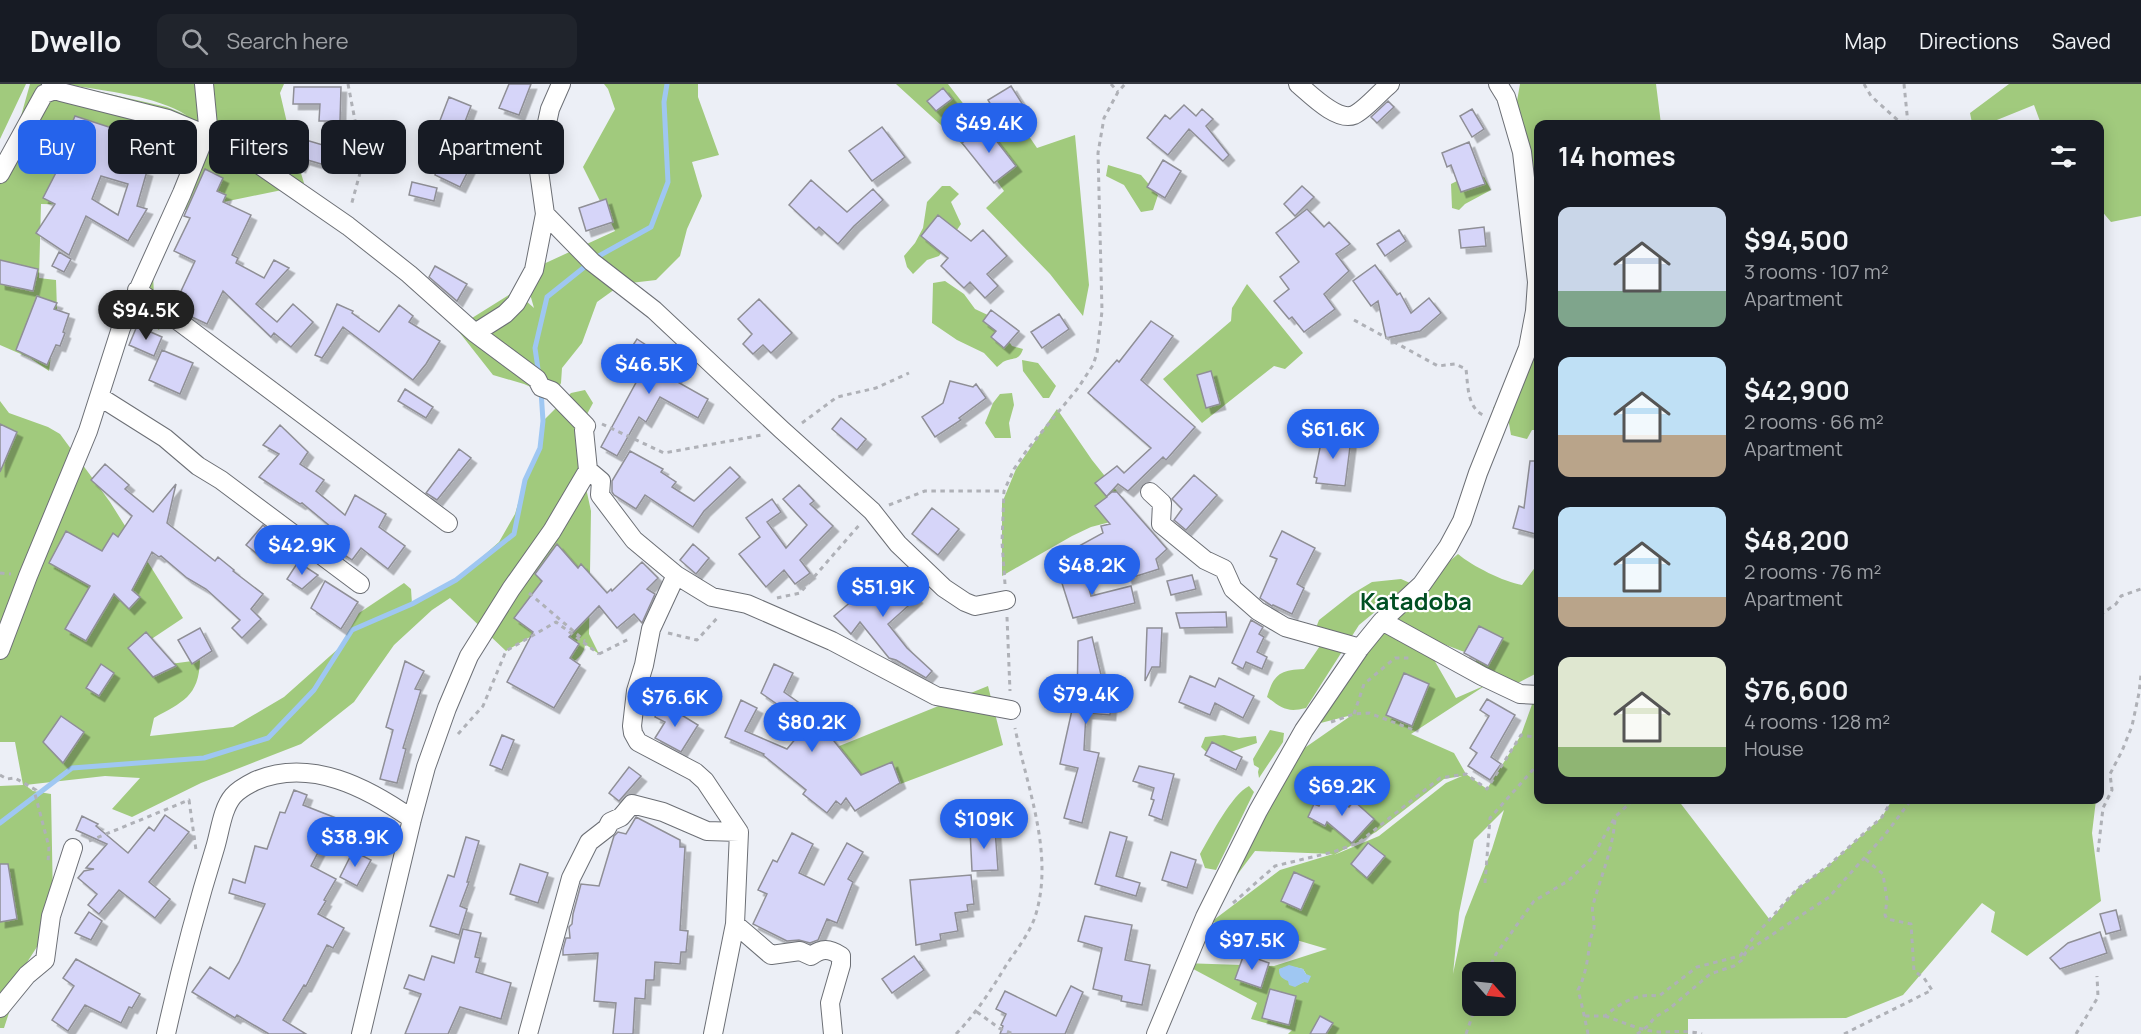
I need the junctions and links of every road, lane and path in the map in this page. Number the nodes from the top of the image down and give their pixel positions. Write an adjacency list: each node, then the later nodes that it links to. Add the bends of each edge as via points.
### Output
1 (204, 84): 15 (street)
2 (348, 84): 19 (path, via 363,162)
3 (561, 84): 18 (street, via 550,109 538,164)
4 (1111, 84): 12 (path)
5 (1125, 84): 12 (path)
6 (1298, 84): 7 (street, via 1331,111 1348,116)
7 (1390, 84)
8 (1498, 84): 20 (street, via 1506,97 1522,152)
9 (1864, 84): 13 (path, via 1871,96)
10 (1904, 84): 14 (path)
11 (53, 87): 15 (street, via 155,114); 16 (street, via 45,94)
12 (1118, 92): 31 (path, via 1104,118 1098,153 1102,311 1097,353 1078,388 1014,469)
13 (1898, 120)
14 (1908, 120)
15 (209, 136): 21 (street, via 201,146)
16 (0, 174)
17 (274, 174): 19 (street)
18 (545, 214): 24 (street, via 534,270 526,287 505,314); 28 (street, via 592,262 654,309)
19 (348, 226): 24 (street)
20 (1534, 256)
21 (137, 290): 26 (street); 34 (street)
22 (1534, 316): 27 (street, via 1528,348)
23 (1354, 320): 27 (path, via 1438,366 1455,364 1466,369 1471,401 1479,413)
24 (476, 333): 30 (street, via 537,379 541,387 552,391 586,426)
25 (909, 374): 28 (path, via 876,388 837,397 798,427)
26 (100, 396): 36 (street, via 165,438); 46 (street)
27 (1498, 423): 43 (street, via 1462,521 1448,547 1422,584)
28 (782, 430): 29 (path, via 664,453 601,423); 33 (street)
29 (598, 432)
30 (588, 470): 35 (street, via 601,482 600,495 634,540); 37 (street, via 552,531)
31 (1004, 491): 33 (path, via 925,490); 39 (path)
32 (1150, 492): 45 (street, via 1162,503 1161,524 1205,560 1224,569 1233,589 1257,611 1285,627)
33 (872, 511): 39 (street, via 898,544 954,596 975,606); 40 (path, via 800,593)
34 (448, 523)
35 (676, 575): 40 (street, via 712,597); 44 (street)
36 (360, 584)
37 (511, 588): 44 (path, via 531,593 599,654); 62 (street, via 469,656 426,767)
38 (2141, 589): 41 (path, via 2121,596)
39 (1006, 600): 51 (path)
40 (747, 604): 51 (street, via 832,641 936,696)
41 (2104, 612)
42 (720, 615): 44 (path, via 697,640)
43 (1382, 621): 45 (street); 50 (street, via 1482,676 1520,694)
44 (651, 628): 63 (street, via 632,710 633,733 638,742 705,781)
45 (1360, 648): 53 (street)
46 (0, 650)
47 (1414, 658): 52 (path, via 1395,658 1364,684)
48 (2141, 675): 49 (path)
49 (2140, 693): 65 (path, via 2126,743 2110,774 2112,790 2103,808)
50 (1534, 695)
51 (1011, 710): 75 (path, via 1041,853 1040,892 1024,938)
52 (1354, 714): 53 (path); 54 (path, via 1369,713)
53 (1304, 730): 69 (street)
54 (1414, 730)
55 (1534, 737): 69 (path, via 1521,735 1487,789 1466,774 1440,778 1358,843 1275,866 1228,908)
56 (1534, 770): 68 (path, via 1490,818)
57 (0, 776): 67 (path, via 15,778 36,790 49,847)
58 (1629, 804): 61 (path)
59 (1890, 804): 71 (path, via 1882,817 1797,889 1754,937)
60 (1908, 804): 66 (path)
61 (1615, 817): 72 (path, via 1592,858 1568,881 1534,902); 77 (path, via 1614,837 1592,908 1594,928 1578,990)
62 (412, 819): 80 (street, via 357,787 305,772 275,774 237,791 229,802 210,862); 81 (street)
63 (739, 832): 70 (street); 82 (street, via 707,831 632,804 589,842 571,878)
64 (73, 848): 74 (street, via 51,916 45,960)
65 (2098, 852)
66 (1864, 858): 71 (path, via 1829,897); 92 (path, via 1883,874 1887,919 1911,924 1914,971 1932,990)
67 (48, 870)
68 (1485, 883)
69 (1205, 917): 87 (street)
70 (735, 924): 83 (street); 84 (street, via 771,955 800,951 811,956 820,949 839,954 841,965 830,1003)
71 (1741, 958): 78 (path, via 1697,967 1659,996 1648,994 1630,999); 79 (path, via 1734,966 1710,974)
72 (1492, 962)
73 (2097, 976): 93 (path, via 2098,997)
74 (0, 1008)
75 (977, 1012): 85 (path); 86 (path)
76 (1472, 1016): 88 (path)
77 (1585, 1016): 78 (path); 89 (path)
78 (1605, 1016): 79 (path)
79 (1644, 1030): 90 (path); 91 (path)
80 (166, 1034)
81 (361, 1034)
82 (528, 1034)
83 (713, 1034)
84 (834, 1034)
85 (956, 1034)
86 (1013, 1034)
87 (1156, 1034)
88 (1466, 1034)
89 (1588, 1034)
90 (1637, 1034)
91 (1702, 1034)
92 (1844, 1034)
93 (2076, 1034)

